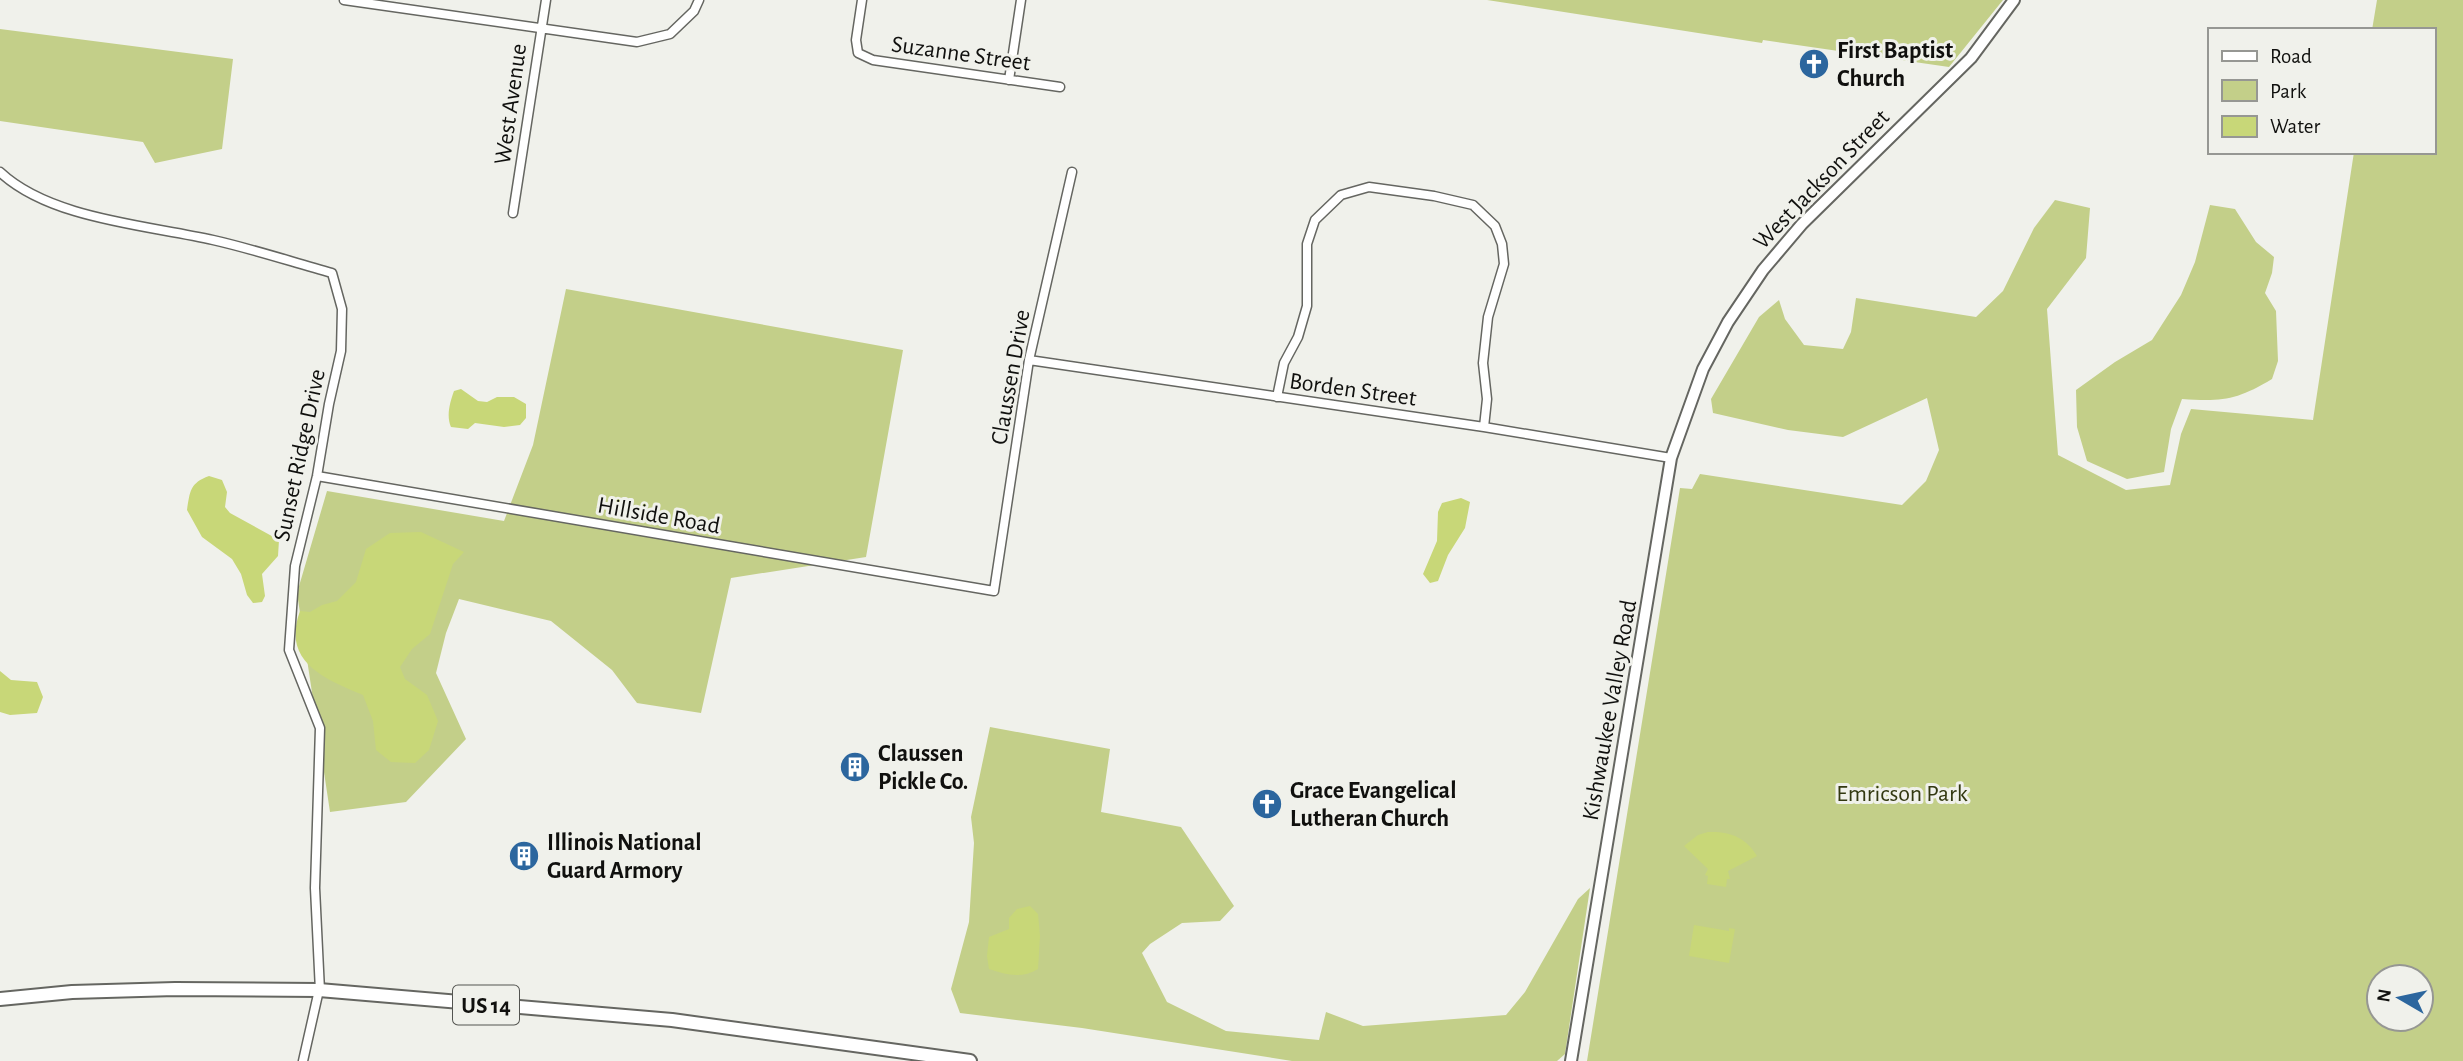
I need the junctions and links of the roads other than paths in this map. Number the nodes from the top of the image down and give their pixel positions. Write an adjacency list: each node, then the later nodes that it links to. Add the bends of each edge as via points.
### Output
1 (344, 0): 7 (street)
2 (546, 0): 7 (street, West Avenue)
3 (699, 0): 7 (street, via 670,34 637,42)
4 (862, 0): 8 (street, Suzanne Street, via 858,53 873,60)
5 (1021, 0): 8 (street)
6 (2014, 0): 14 (street, West Jackson Street, via 1971,58 1801,224 1763,270)
7 (541, 28): 12 (street, West Avenue)
8 (1009, 80): 9 (street, Suzanne Street)
9 (1060, 87)
10 (0, 172): 18 (street, Sunset Ridge Drive, via 10,182 71,212 214,240 332,273 342,309 341,351)
11 (1072, 172): 13 (street, Claussen Drive)
12 (513, 213)
13 (1029, 360): 15 (street, Borden Street); 19 (street, Claussen Drive)
14 (1703, 369): 17 (street, Kishwaukee Valley Road)
15 (1277, 397): 16 (street, Borden Street); 16 (street, via 1284,363 1307,306 1307,244 1315,220 1340,195 1369,187 1434,196 1473,205 1494,226 1503,244 1504,264 1488,317 1483,363)
16 (1484, 427): 17 (street, Borden Street)
17 (1671, 458): 24 (street, Kishwaukee Valley Road)
18 (317, 476): 19 (street, Hillside Road); 20 (street, Sunset Ridge Drive, via 295,566 289,650 320,729 315,888)
19 (994, 591)
20 (319, 990): 21 (main road, US 14, via 136,990); 22 (street, Sunset Ridge Drive); 23 (main road, US 14, via 672,1020)
21 (0, 999)
22 (303, 1061)
23 (970, 1061)
24 (1571, 1061)

